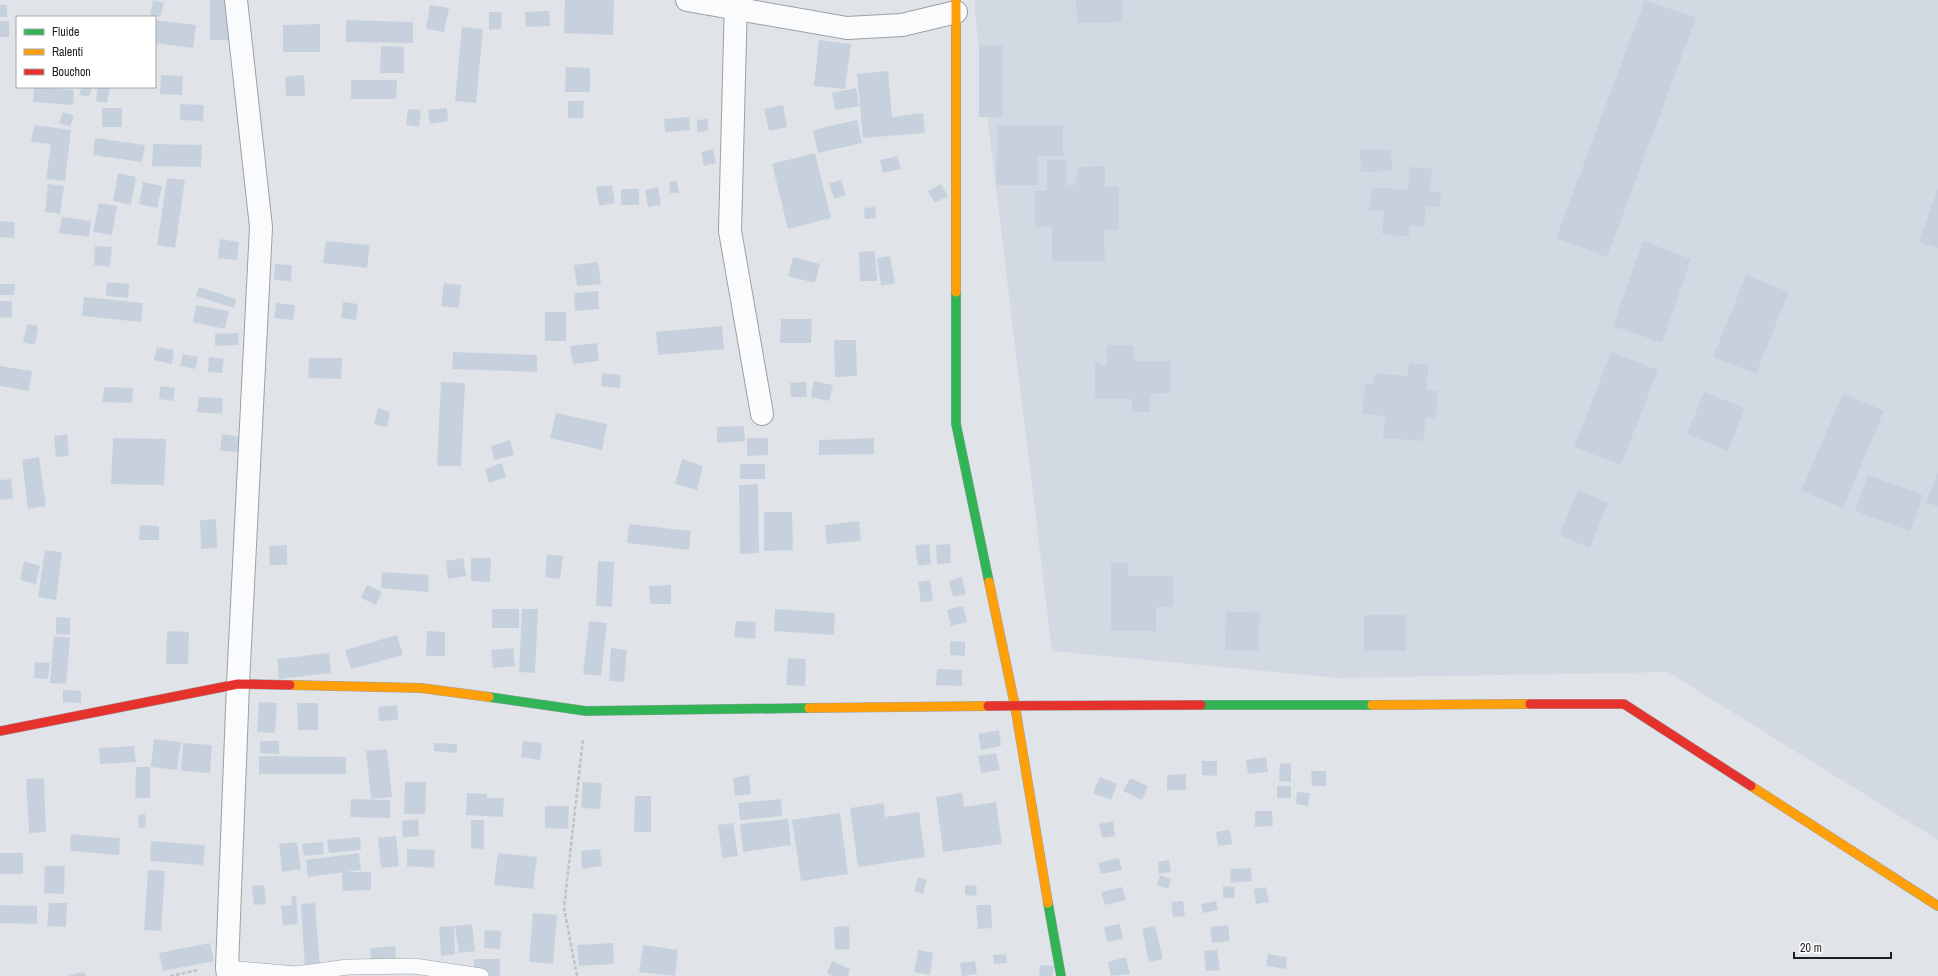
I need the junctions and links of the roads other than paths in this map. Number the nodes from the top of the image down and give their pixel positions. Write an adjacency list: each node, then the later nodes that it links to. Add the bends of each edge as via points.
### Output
1 (236, 0): 6 (street, via 261,227)
2 (687, 0): 3 (street)
3 (736, 5): 4 (street, via 847,28 902,25); 5 (street, via 730,231)
4 (956, 6): 7 (street, via 956,424)
5 (762, 414)
6 (238, 684): 7 (street, via 421,688 586,711); 8 (street); 10 (street)
7 (1015, 706): 9 (street, via 1624,704); 12 (street)
8 (0, 731)
9 (1938, 906)
10 (227, 972): 11 (lane, via 296,974 348,967 414,966)
11 (481, 976)
12 (1061, 976)

